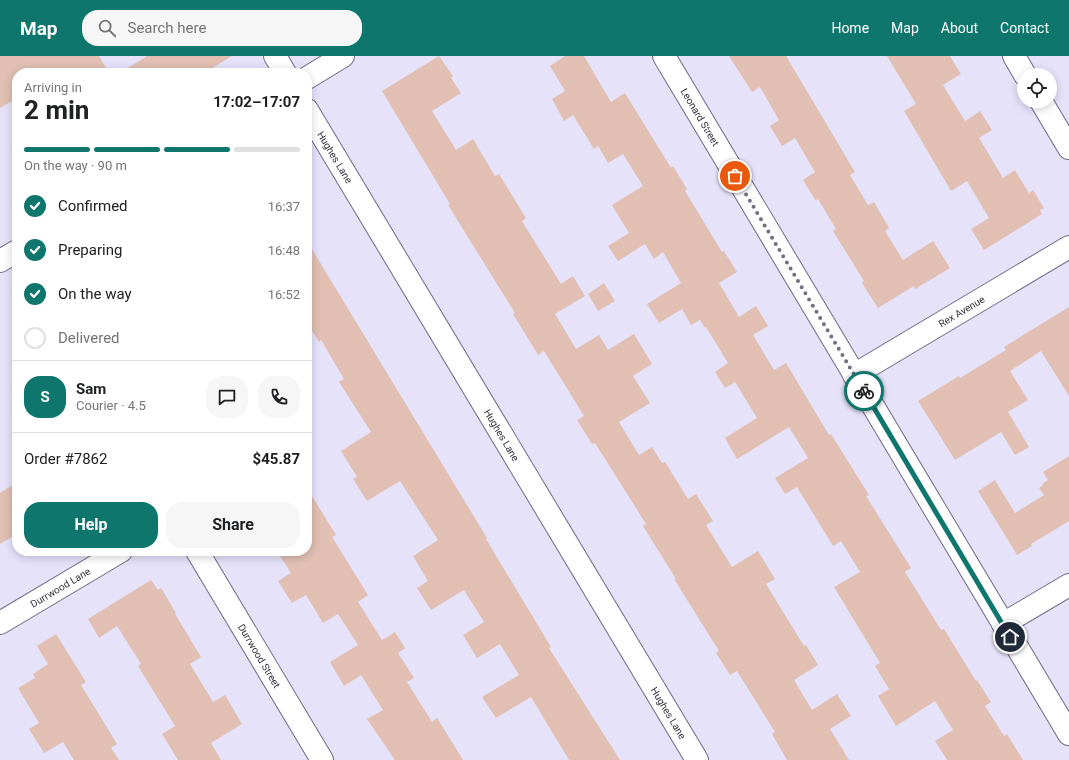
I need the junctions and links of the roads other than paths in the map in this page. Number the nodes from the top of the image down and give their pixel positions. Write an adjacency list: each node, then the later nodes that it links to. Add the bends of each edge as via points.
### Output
1 (275, 56): 5 (street)
2 (343, 56): 7 (street)
3 (664, 56): 14 (street, Leonard Street)
4 (1014, 56): 6 (street)
5 (282, 68)
6 (1021, 68)
7 (312, 75)
8 (1045, 108): 10 (street)
9 (312, 118): 22 (street, Hughes Lane)
10 (1069, 148)
11 (1069, 246): 14 (street, Rex Avenue)
12 (12, 254): 13 (street)
13 (0, 261)
14 (854, 375): 19 (street, Leonard Street)
15 (113, 556): 18 (street, Durrwood Lane)
16 (199, 556): 21 (street, Durrwood Street)
17 (1069, 585): 19 (street)
18 (0, 623)
19 (1003, 624): 20 (street, Leonard Street)
20 (1069, 734)
21 (322, 760)
22 (697, 760)

